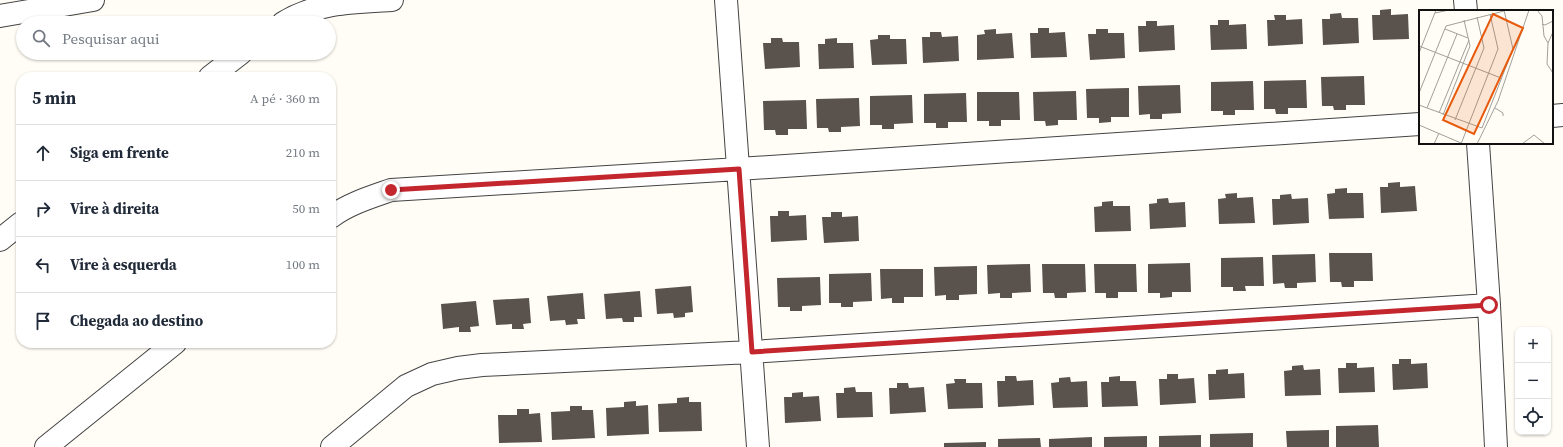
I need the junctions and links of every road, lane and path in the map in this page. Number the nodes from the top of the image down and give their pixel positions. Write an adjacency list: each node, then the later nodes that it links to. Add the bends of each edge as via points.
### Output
1 (93, 0): 6 (street)
2 (392, 0): 7 (street, via 336,3 311,9)
3 (726, 0): 14 (street)
4 (1465, 0): 5 (street)
5 (1466, 10)
6 (0, 16)
7 (297, 16)
8 (232, 60): 9 (street)
9 (216, 72)
10 (1563, 115): 11 (street)
11 (1553, 116)
12 (1419, 124): 14 (street)
13 (1478, 144): 18 (street)
14 (739, 169): 15 (street, via 391,190); 20 (street)
15 (336, 213)
16 (16, 228): 17 (street)
17 (0, 240)
18 (1489, 305): 20 (street); 24 (street)
19 (169, 348): 21 (street)
20 (752, 352): 22 (street, via 482,364 458,368 432,374 406,386); 23 (street)
21 (46, 447)
22 (332, 447)
23 (758, 447)
24 (1496, 447)

